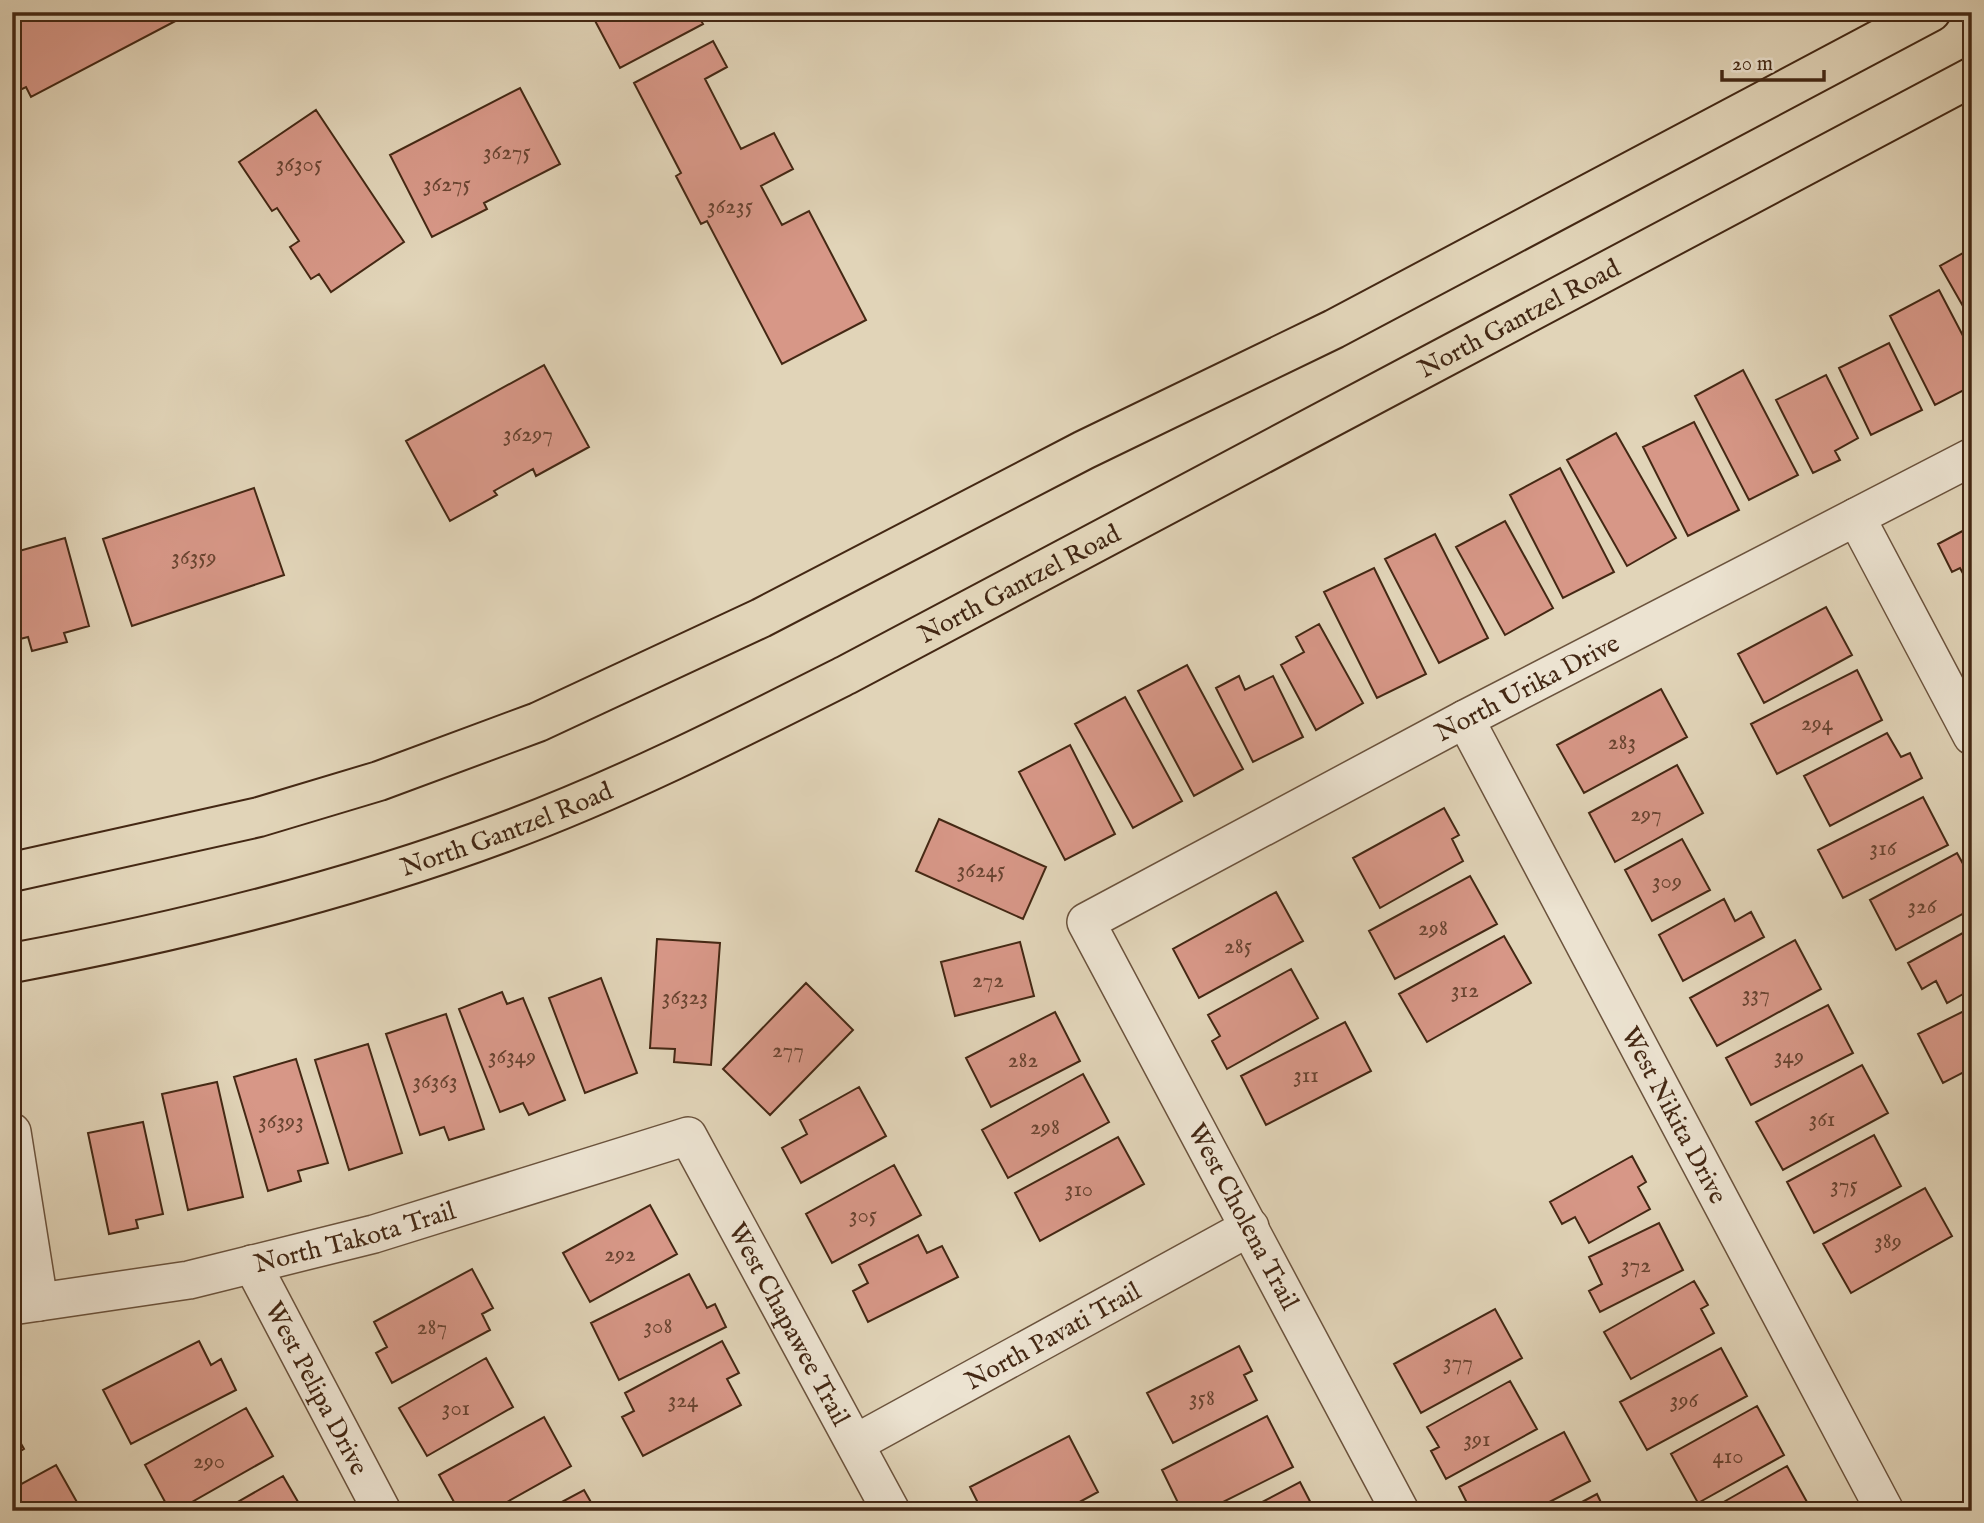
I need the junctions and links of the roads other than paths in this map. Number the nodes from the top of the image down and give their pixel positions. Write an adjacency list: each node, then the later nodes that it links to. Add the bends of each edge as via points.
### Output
1 (1931, 12): 7 (main road, via 1334,329 1084,450 761,618 550,717 379,780 260,817)
2 (1972, 77): 9 (main road, North Gantzel Road, via 848,674 624,782 502,833 300,898 117,943)
3 (1972, 457): 4 (street, North Urika Drive)
4 (1856, 517): 5 (street, North Urika Drive); 6 (street)
5 (1465, 719): 8 (street, North Urika Drive); 19 (street, West Nikita Drive)
6 (1972, 736)
7 (12, 872)
8 (1086, 922): 12 (street, West Cholena Trail)
9 (12, 963)
10 (12, 1132): 14 (street)
11 (688, 1136): 13 (street, North Takota Trail, via 374,1234); 15 (street, West Chapawee Trail)
12 (1250, 1227): 15 (street, North Pavati Trail); 18 (street, West Cholena Trail)
13 (252, 1264): 14 (street, North Takota Trail, via 189,1280); 16 (street, West Pelipa Drive)
14 (26, 1304)
15 (856, 1443): 17 (street, West Chapawee Trail)
16 (382, 1511)
17 (891, 1511)
18 (1400, 1511)
19 (1885, 1511)

